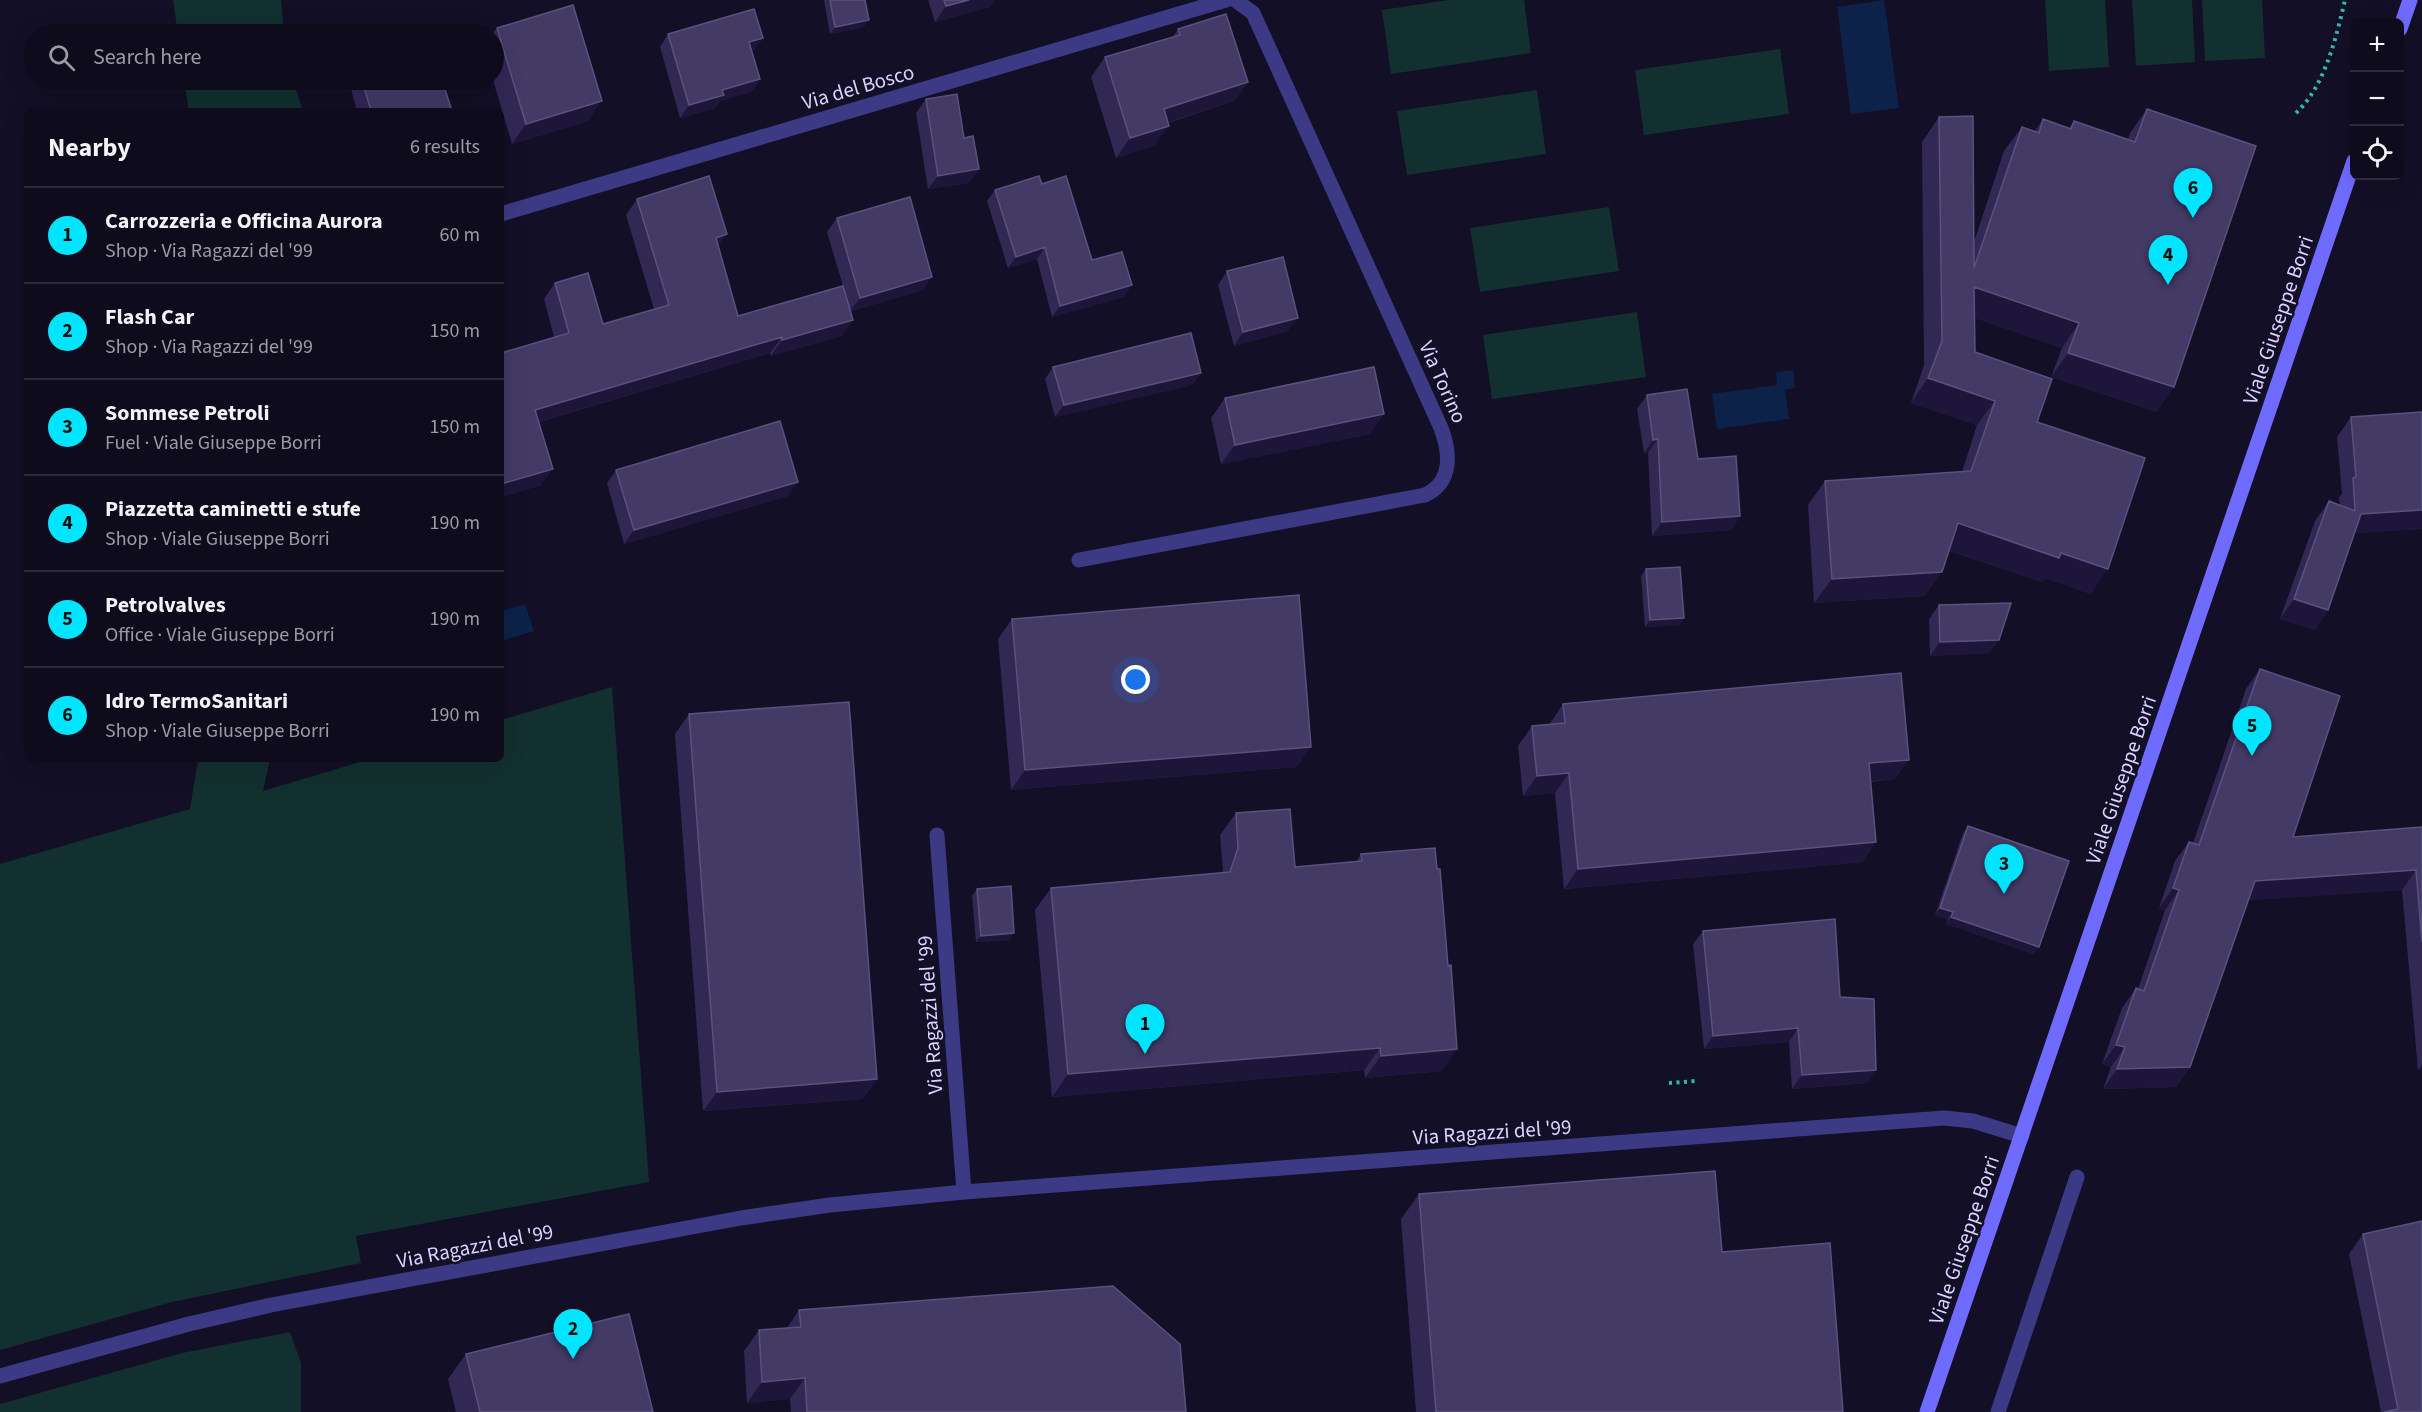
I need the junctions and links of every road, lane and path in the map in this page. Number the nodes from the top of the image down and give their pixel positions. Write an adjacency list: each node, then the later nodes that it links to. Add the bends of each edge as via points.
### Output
1 (1226, 0): 8 (street, Via del Bosco)
2 (1235, 0): 9 (street, Via Torino, via 1253,13 1441,428 1448,450 1445,475 1425,495)
3 (2345, 0): 6 (path, via 2310,100)
4 (2410, 0): 5 (main road)
5 (2404, 18)
6 (2296, 113)
7 (2350, 176): 13 (main road, Viale Giuseppe Borri)
8 (504, 213)
9 (1078, 560)
10 (937, 835): 15 (street, Via Ragazzi del '99)
11 (1696, 1081): 12 (path)
12 (1669, 1083)
13 (2022, 1136): 15 (street, Via Ragazzi del '99, via 1984,1124 1944,1118); 17 (main road, Viale Giuseppe Borri)
14 (2077, 1176): 18 (street)
15 (964, 1192): 16 (street, Via Ragazzi del '99, via 741,1218 271,1305)
16 (0, 1376)
17 (1927, 1412)
18 (1998, 1412)

